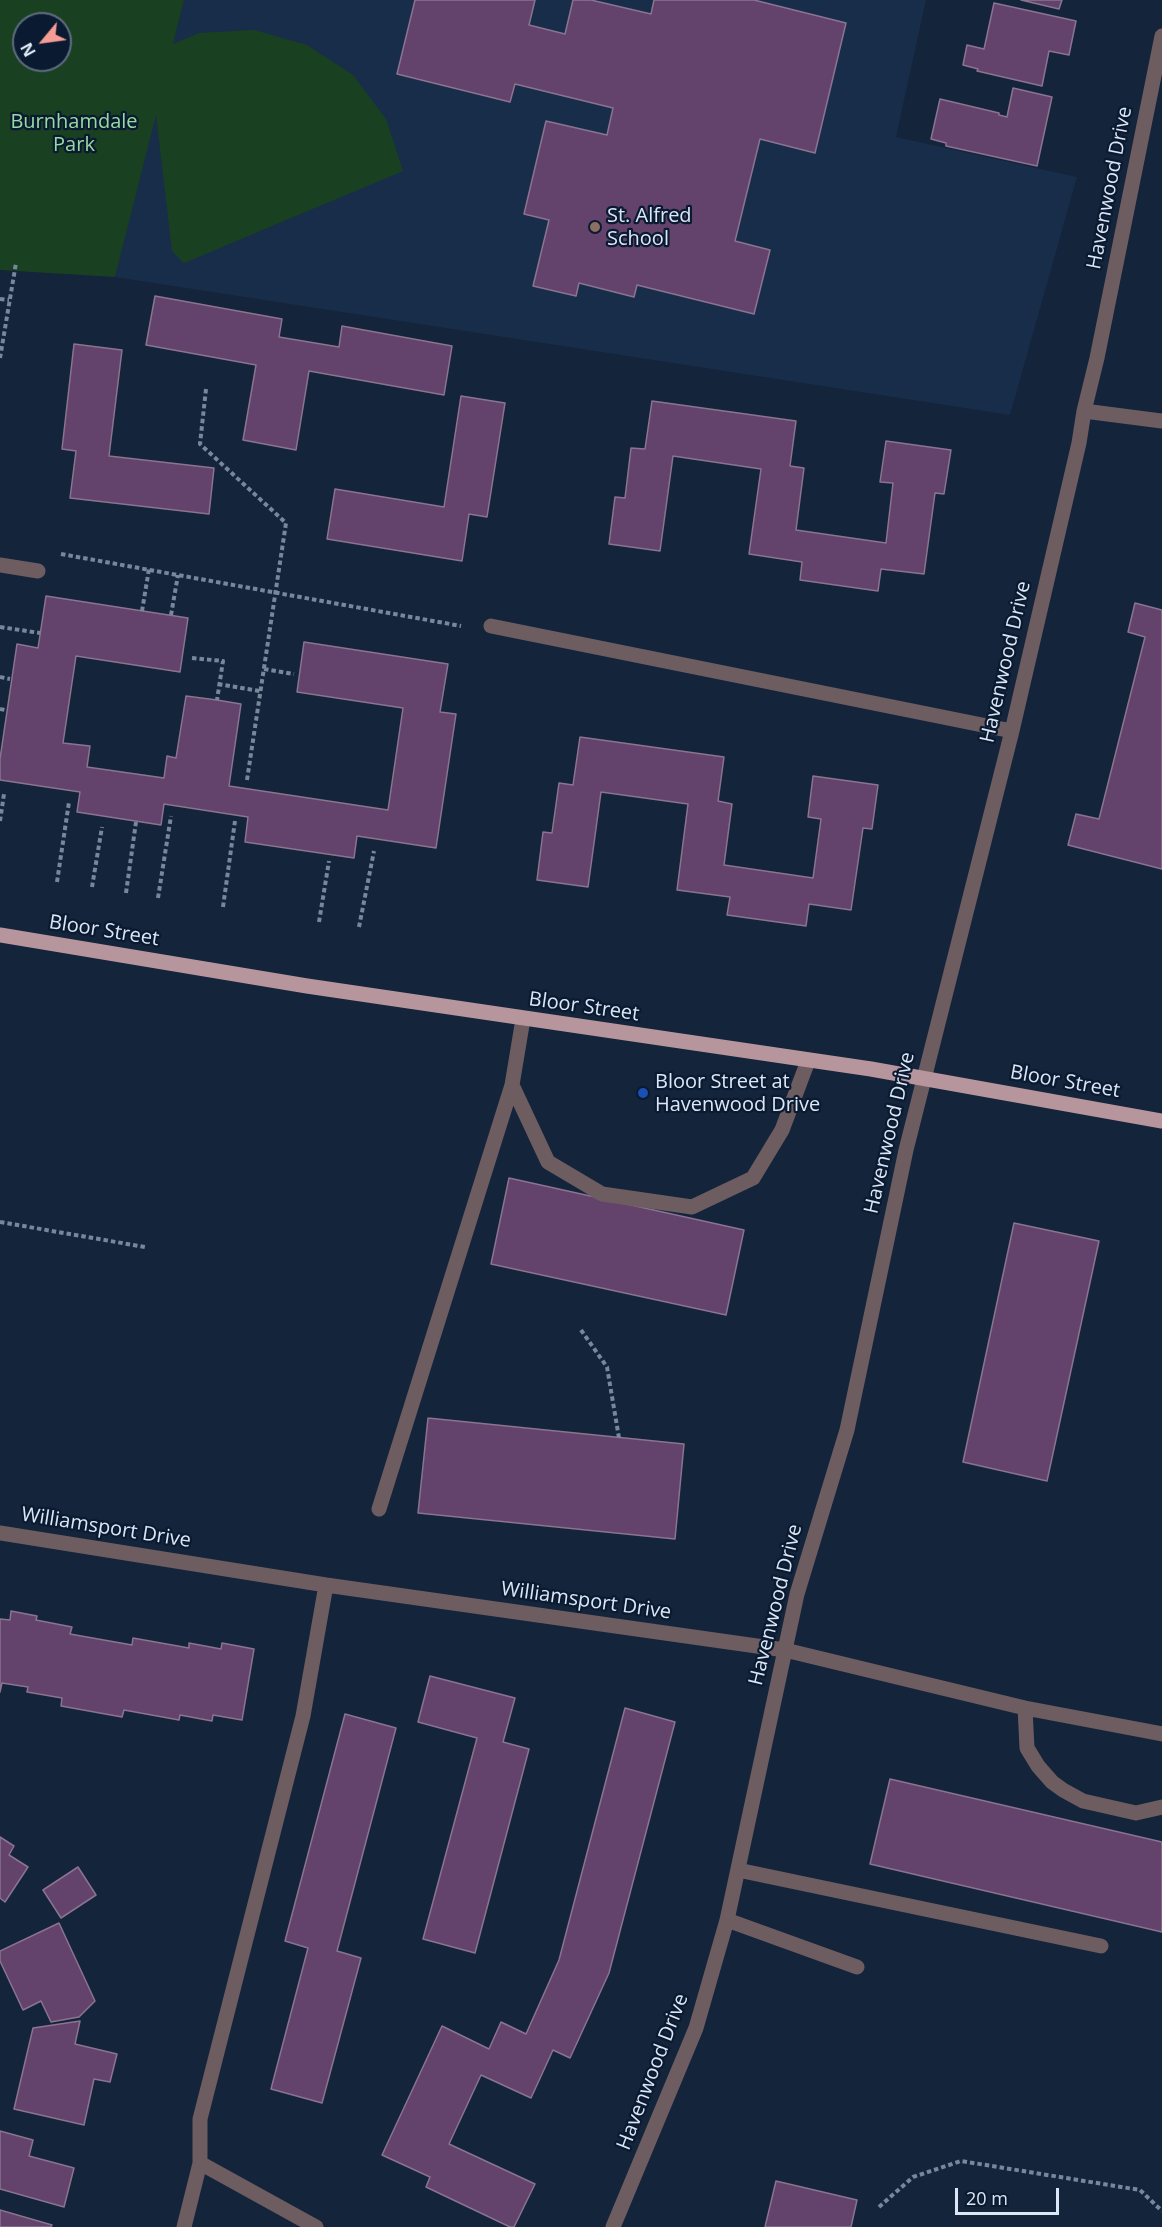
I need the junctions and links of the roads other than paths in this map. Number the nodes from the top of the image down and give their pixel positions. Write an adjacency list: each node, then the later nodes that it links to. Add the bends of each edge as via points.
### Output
1 (1162, 36): 2 (street, Havenwood Drive)
2 (1084, 411): 3 (street); 7 (street, Havenwood Drive)
3 (1162, 421)
4 (0, 565): 5 (street)
5 (38, 570)
6 (491, 626): 7 (street)
7 (1012, 731): 11 (street, Havenwood Drive)
8 (0, 935): 9 (main road, Bloor Street)
9 (523, 1019): 10 (main road, Bloor Street); 12 (street)
10 (808, 1061): 11 (main road, Bloor Street); 12 (street, via 782,1130 753,1178 692,1207 602,1194 548,1162)
11 (923, 1078): 13 (main road, Bloor Street); 17 (street, Havenwood Drive, via 847,1430 797,1594)
12 (512, 1085): 14 (street)
13 (1162, 1121)
14 (379, 1509)
15 (0, 1533): 16 (street, Williamsport Drive)
16 (326, 1585): 17 (street, Williamsport Drive); 25 (street, via 303,1716 201,2119)
17 (785, 1650): 18 (street, Williamsport Drive); 21 (street, Havenwood Drive)
18 (1025, 1708): 19 (street, Williamsport Drive); 20 (street, via 1027,1748 1038,1766 1063,1790 1083,1801 1136,1813)
19 (1162, 1734)
20 (1162, 1807)
21 (738, 1870): 22 (street, Havenwood Drive); 23 (street)
22 (727, 1920): 24 (street); 28 (street, Havenwood Drive, via 696,2028)
23 (1101, 1946)
24 (857, 1966)
25 (200, 2163): 26 (street); 27 (street)
26 (184, 2227)
27 (316, 2227)
28 (613, 2227)

